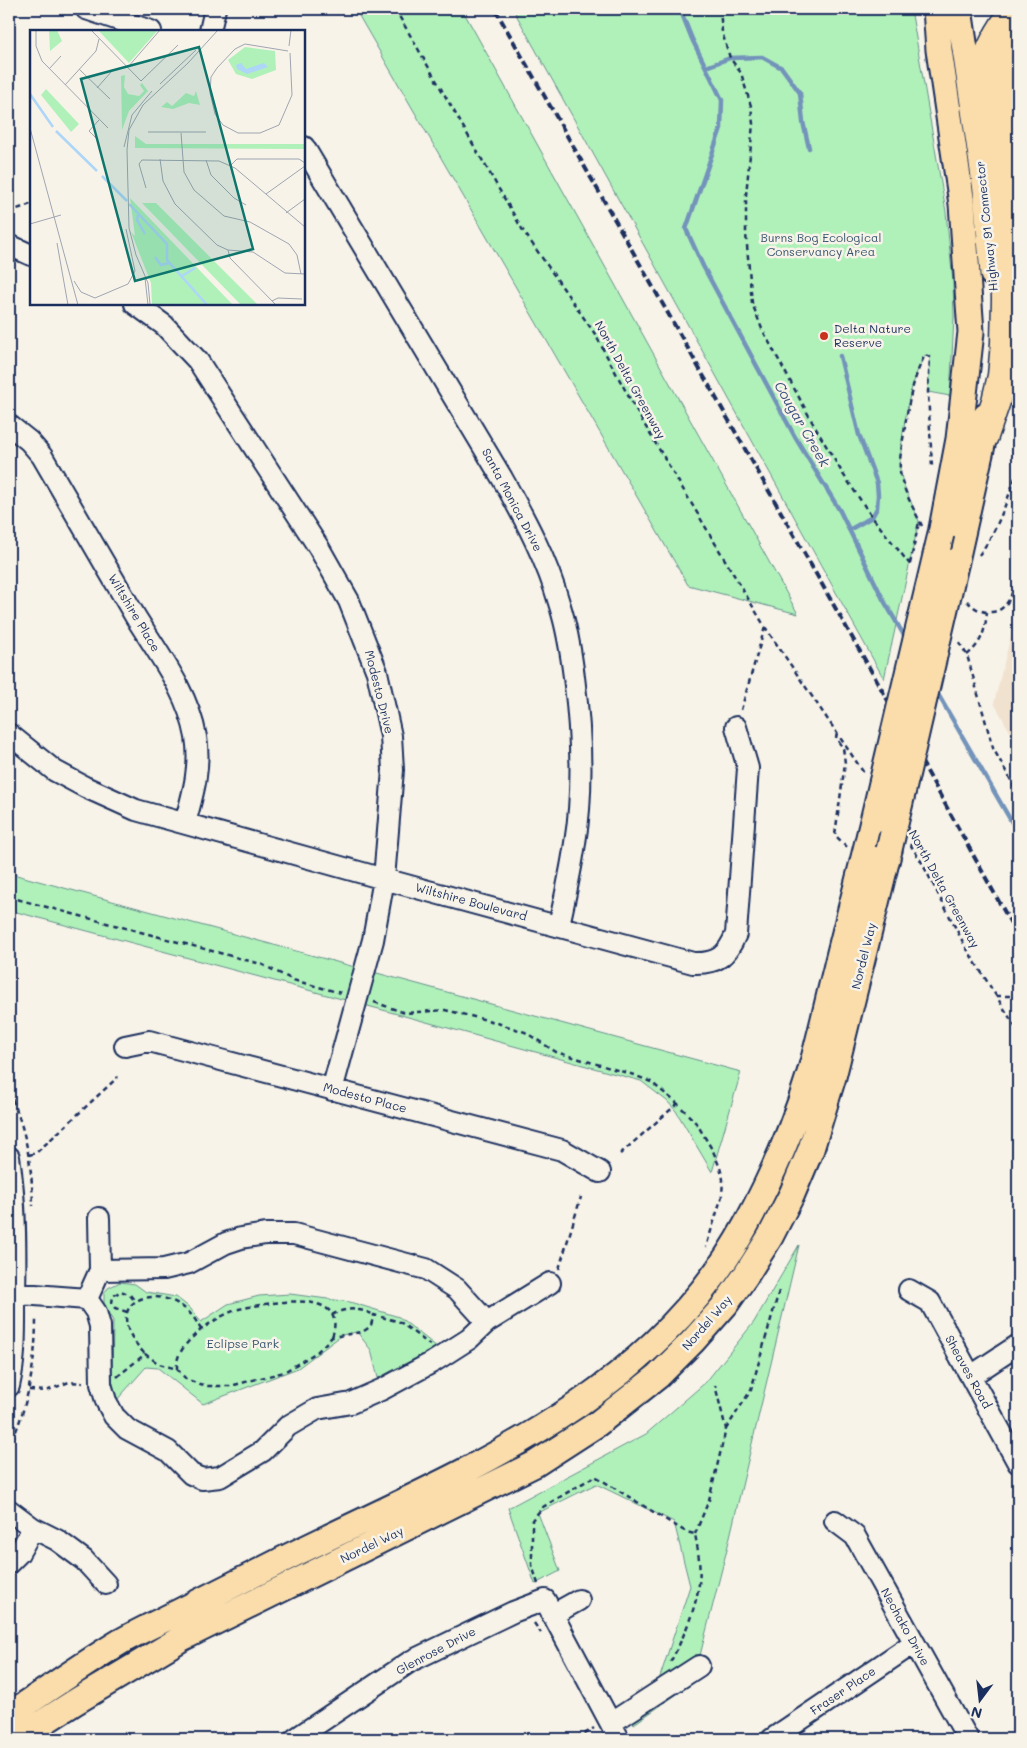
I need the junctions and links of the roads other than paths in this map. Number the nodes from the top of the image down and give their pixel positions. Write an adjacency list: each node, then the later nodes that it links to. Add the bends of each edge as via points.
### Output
1 (86, 9): 6 (street)
2 (215, 9): 7 (street)
3 (936, 9): 14 (main road, Highway 91 Connector, via 962,204 971,332 959,439)
4 (959, 9): 10 (main road, Highway 91 Connector)
5 (1016, 9): 10 (highway, via 993,44 984,70 982,84 989,164)
6 (148, 30)
7 (210, 30)
8 (1018, 51): 13 (highway, via 1007,74 1002,97 1005,343 1002,376)
9 (305, 149): 20 (street, Santa Monica Drive, via 502,478 532,532 561,607 576,696 580,780 576,842)
10 (986, 190): 13 (main road, Highway 91 Connector, via 994,300 992,364)
11 (136, 305): 19 (street, Modesto Drive, via 164,324 198,360 319,548 349,601 376,672 391,736 393,770)
12 (9, 425): 18 (street, Wiltshire Place, via 42,456 180,689 191,717 198,762 196,787)
13 (984, 436): 15 (main road, Highway 91 Connector)
14 (941, 534): 45 (main road, Nordel Way, bridge, via 811,1070 789,1135 749,1218 706,1287 636,1361 524,1440 121,1641)
15 (967, 559): 47 (main road, Nordel Way, bridge, via 897,844 811,1149 770,1237 725,1305 658,1376 604,1418 535,1464 182,1638)
16 (736, 727): 20 (street, Wiltshire Boulevard, via 748,768 736,934 723,956 707,963 693,963)
17 (9, 734): 18 (street, Wiltshire Boulevard, via 55,771 85,788 136,810)
18 (185, 823): 19 (street, Wiltshire Boulevard)
19 (384, 880): 20 (street, Wiltshire Boulevard); 22 (street, Modesto Drive, via 373,940)
20 (559, 926)
21 (125, 1046): 22 (street, Modesto Place, via 150,1041)
22 (332, 1090): 24 (street, Modesto Place, via 562,1150)
23 (9, 1157): 29 (street, via 14,1198)
24 (600, 1172)
25 (99, 1218): 26 (street)
26 (100, 1270): 30 (street); 31 (street, via 164,1269 189,1263 241,1238 294,1234 426,1269 457,1289)
27 (550, 1283): 31 (street)
28 (909, 1290): 33 (street, Sheaves Road, via 930,1302)
29 (12, 1293): 30 (street); 34 (street, via 14,1357)
30 (86, 1299): 31 (street, via 96,1312 100,1326 101,1384 114,1416 127,1429 168,1451 191,1474 202,1479 220,1477 264,1451 288,1426 317,1409 351,1404 383,1389 469,1339)
31 (487, 1322)
32 (1018, 1345): 33 (street)
33 (971, 1376): 35 (street, Sheaves Road)
34 (9, 1386)
35 (1018, 1463)
36 (9, 1510): 38 (street)
37 (835, 1521): 43 (street, Nechako Drive, via 856,1536)
38 (33, 1528): 39 (street); 40 (street, via 84,1560)
39 (9, 1564)
40 (106, 1584)
41 (578, 1600): 42 (street)
42 (552, 1615): 46 (street, Glenrose Drive); 48 (street, Glenrose Drive, via 545,1600 411,1661)
43 (914, 1643): 49 (street, Fraser Place); 50 (street, Nechako Drive)
44 (699, 1666): 46 (street)
45 (9, 1715)
46 (609, 1731)
47 (17, 1739)
48 (295, 1739)
49 (772, 1739)
50 (968, 1739)

